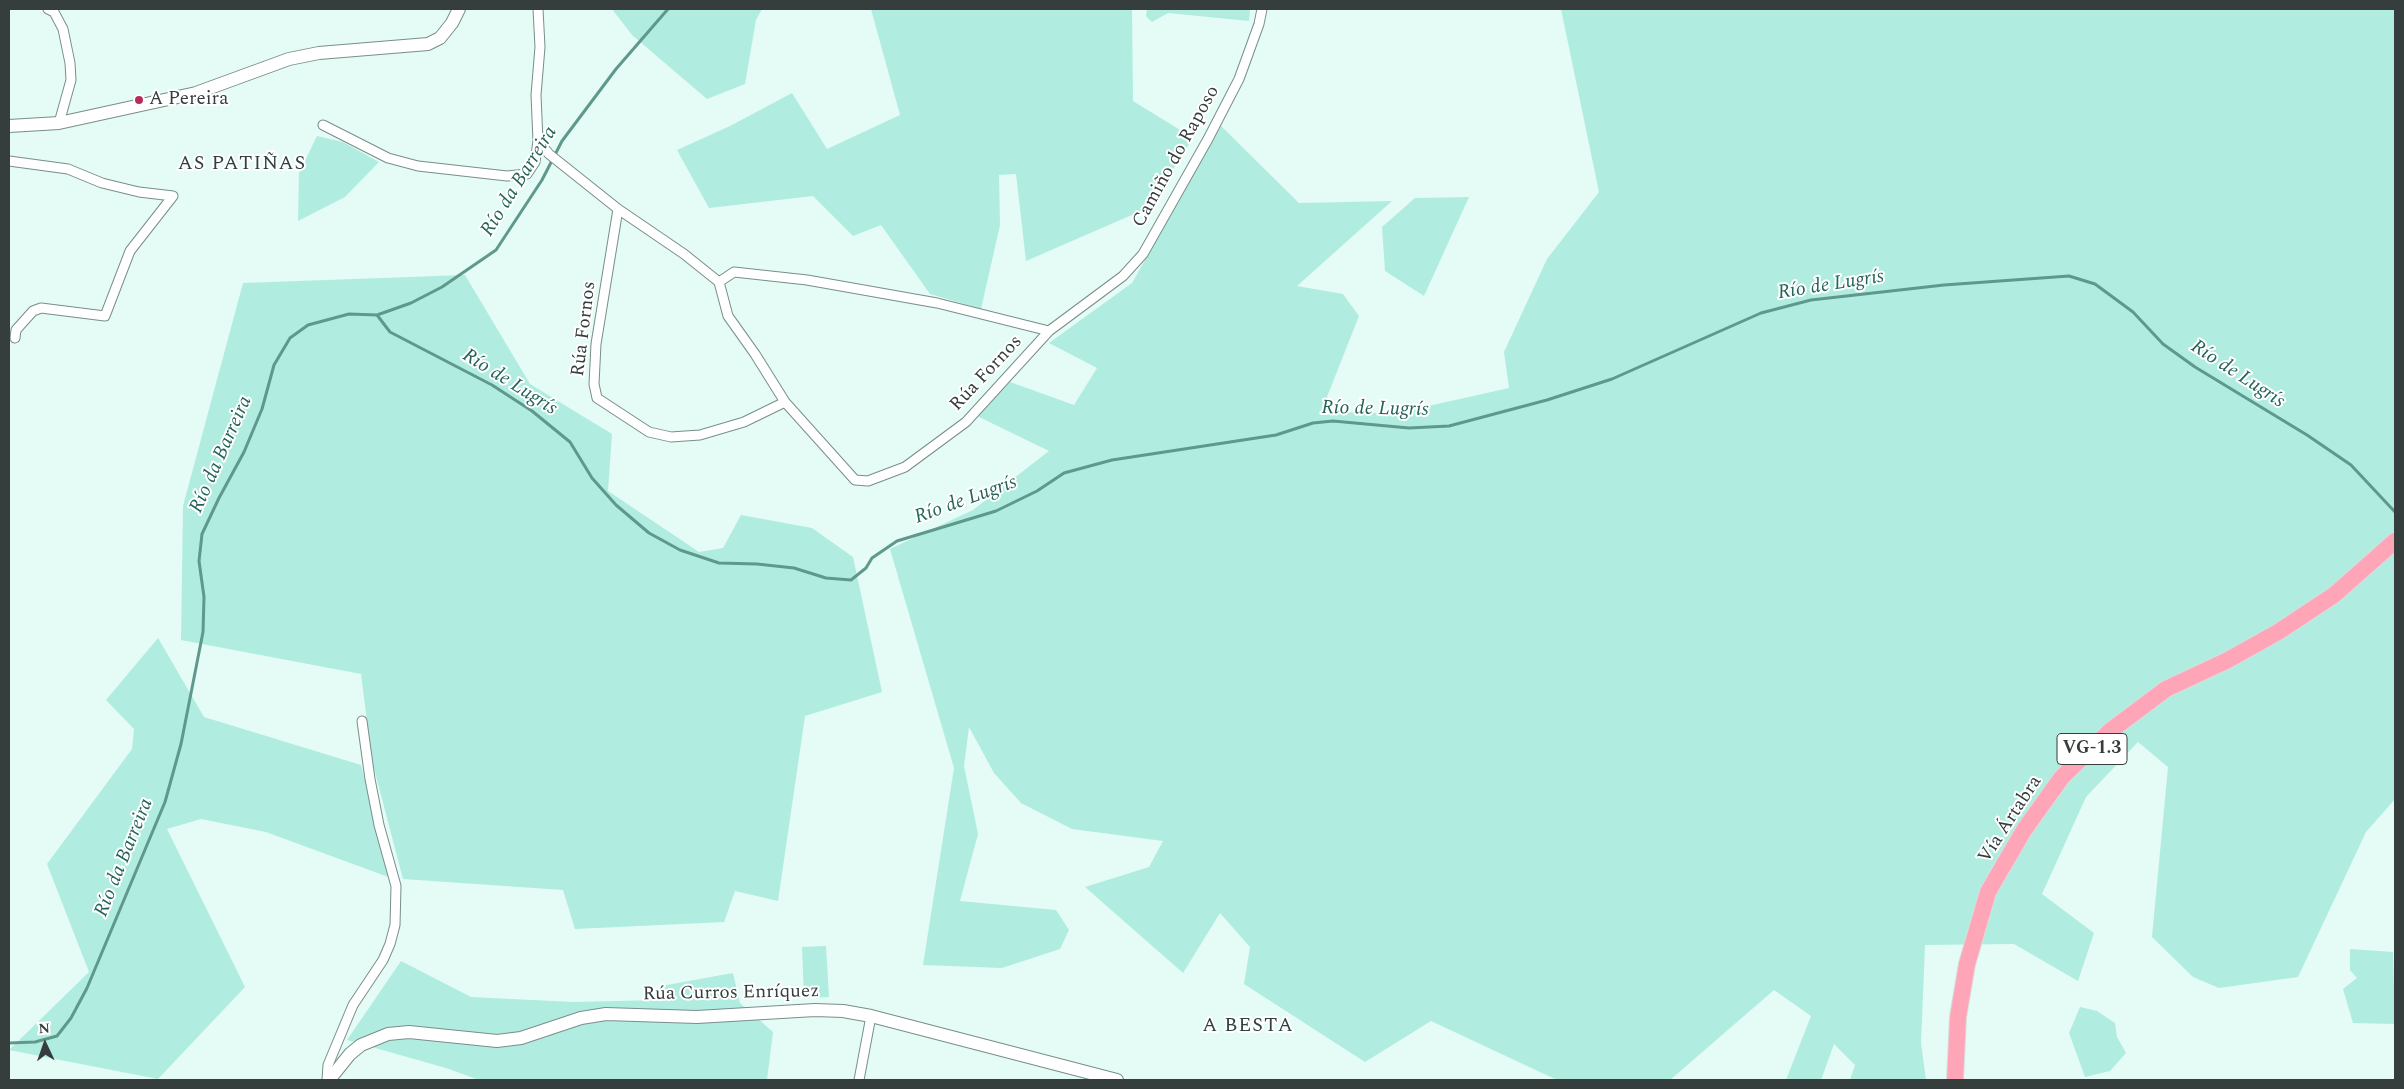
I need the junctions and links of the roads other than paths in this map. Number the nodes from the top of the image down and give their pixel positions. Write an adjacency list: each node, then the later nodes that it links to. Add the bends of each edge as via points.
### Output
1 (459, 9): 5 (street, via 440,38 428,44 319,53 289,59 196,93)
2 (538, 9): 8 (street)
3 (1262, 9): 12 (street, Camiño do Raposo, via 1260,24 1239,79 1143,254 1123,276)
4 (52, 10): 5 (street, via 63,29 71,80)
5 (59, 123): 7 (street)
6 (323, 125): 8 (street, via 388,158 418,166 507,176 527,174 535,162)
7 (9, 126)
8 (538, 141): 10 (street, via 549,154)
9 (9, 162): 14 (street, via 68,169 102,183 173,196 130,251 105,316 41,308 16,330)
10 (618, 209): 11 (street); 15 (street, Rúa Fornos, via 596,344 594,384 597,398 649,432 671,437 700,435 744,422)
11 (719, 282): 13 (street, Rúa Fornos, via 734,272 806,280 937,303); 15 (street, Rúa Fornos, via 728,316)
12 (1091, 301): 13 (street, Rúa Fornos)
13 (1049, 331): 15 (street, Rúa Fornos, via 966,422 905,467 868,481 856,480)
14 (15, 338)
15 (785, 402)
16 (2395, 541): 22 (highway, Vía Ártabra / VG-1.3, via 2334,595 2278,632 2166,689 2110,731 2062,777 2024,830 1988,892 1967,964 1958,1016)
17 (362, 721): 19 (street, via 379,825 396,886 395,925 382,960 353,1005 328,1065)
18 (871, 1016): 19 (street, Rúa Curros Enríquez, via 815,1010 697,1017 606,1014 581,1018 521,1038 498,1041 409,1032 388,1034 361,1045); 20 (street); 21 (street, Rúa Curros Enríquez)
19 (328, 1080)
20 (859, 1080)
21 (1117, 1080)
22 (1955, 1080)

